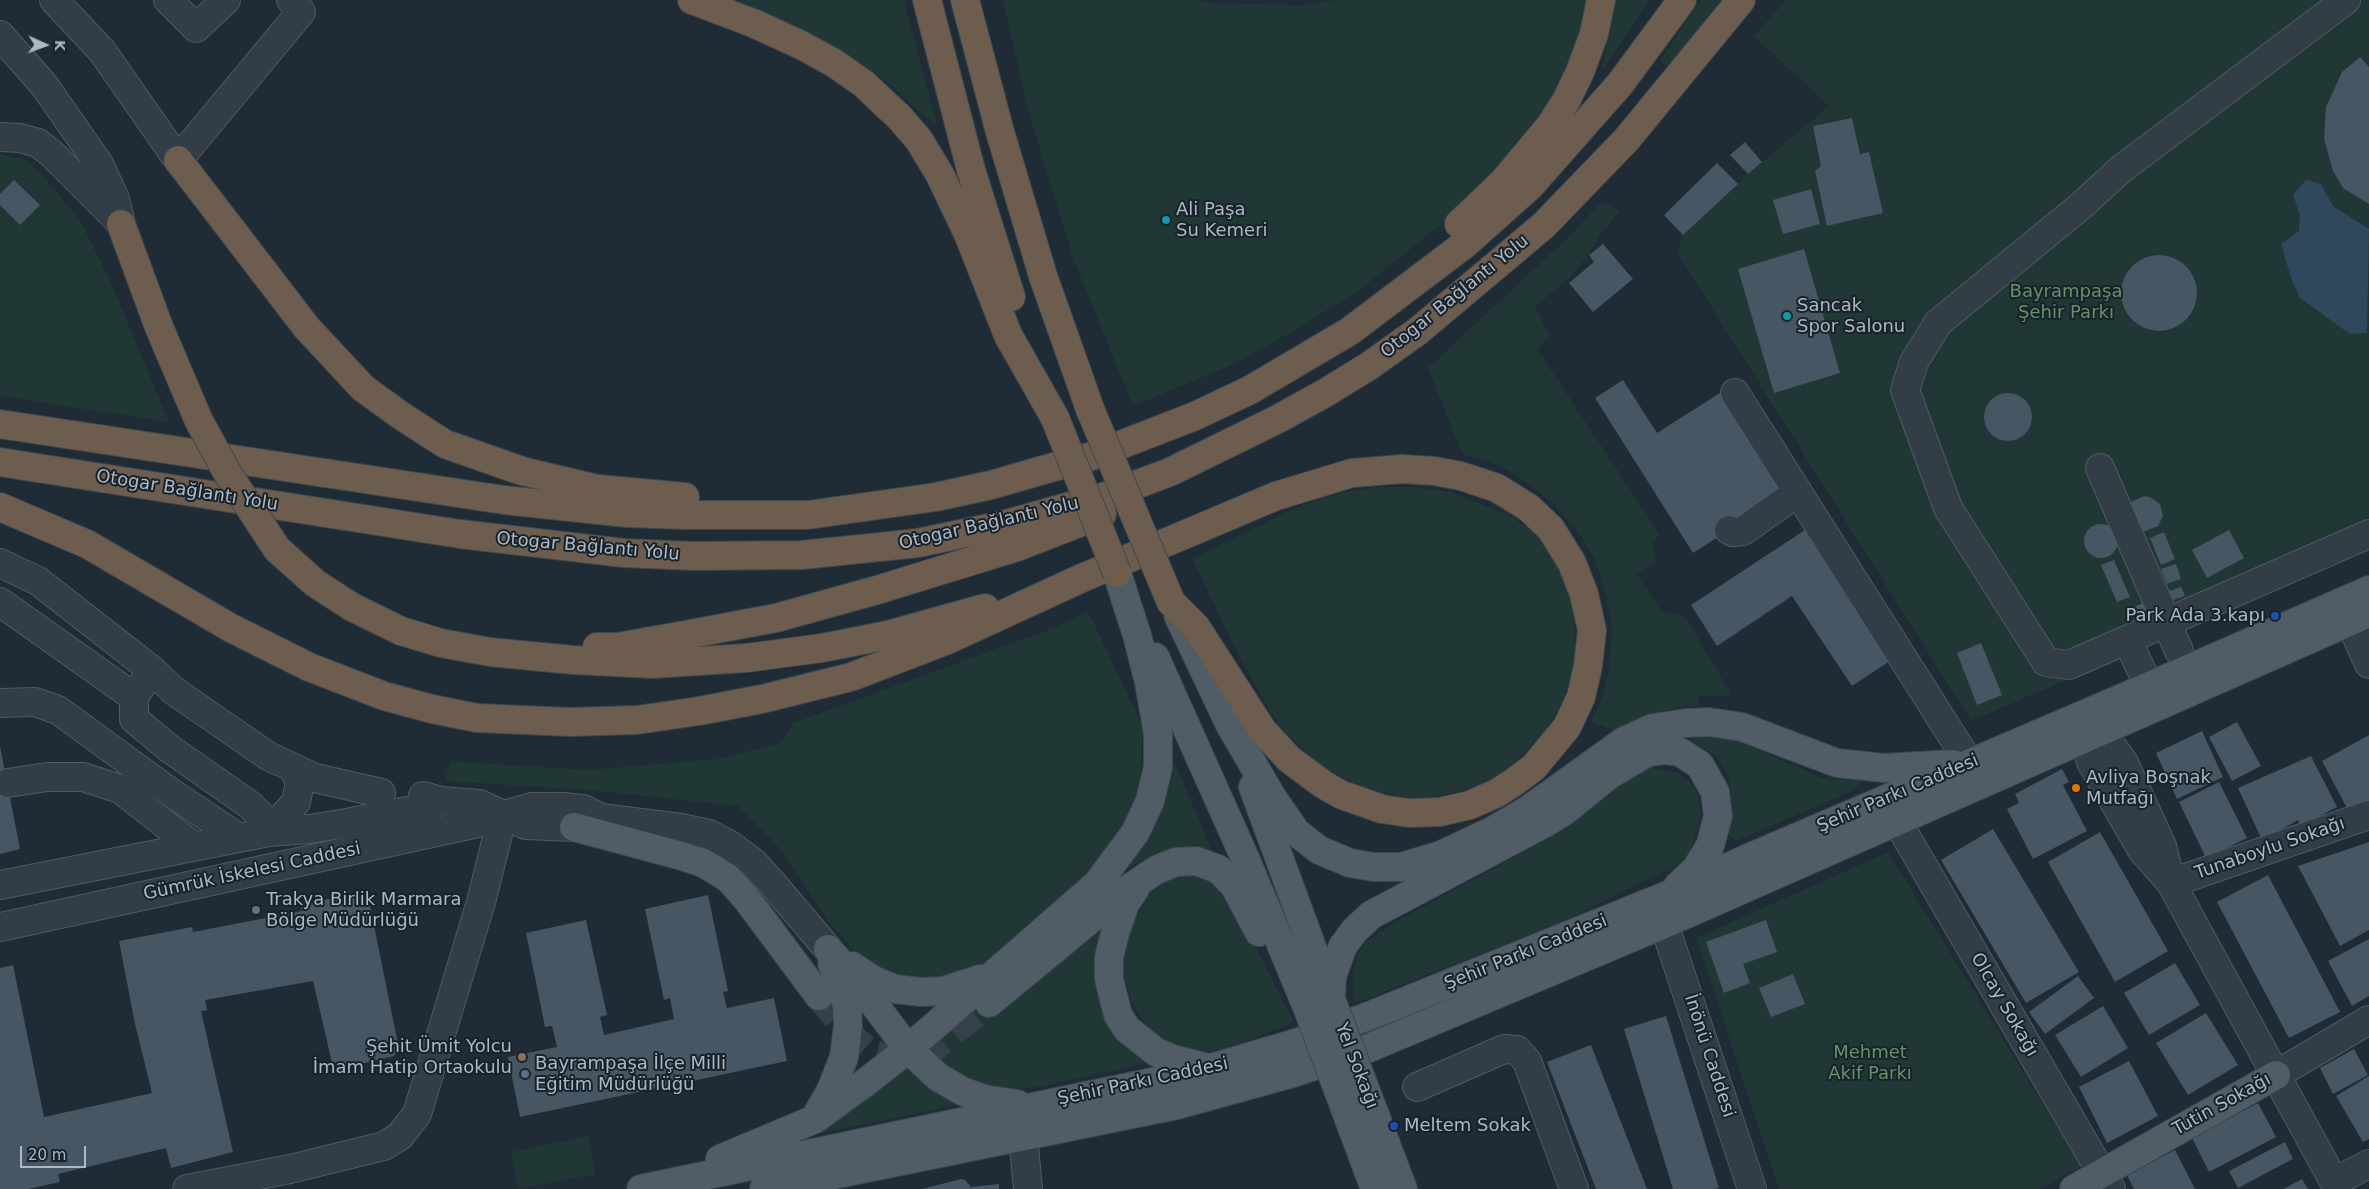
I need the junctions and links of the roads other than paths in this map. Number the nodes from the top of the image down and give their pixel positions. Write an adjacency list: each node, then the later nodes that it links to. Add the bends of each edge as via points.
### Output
1 (54, 0): 14 (street, via 102,51)
2 (168, 0): 3 (street, via 196,28)
3 (226, 0)
4 (291, 0): 14 (street, via 301,12)
5 (692, 0): 18 (highway, via 753,22 834,63 864,84 900,118 919,140 940,175 969,236 1008,335)
6 (926, 0): 18 (highway, via 998,259)
7 (965, 0): 33 (highway, bridge, via 1043,276 1090,409)
8 (1601, 0): 16 (highway, via 1594,34 1580,72 1550,126 1504,181 1410,272)
9 (1682, 0): 16 (highway, Otogar Bağlantı Yolu, via 1620,84 1530,186 1465,244)
10 (1742, 0): 22 (highway, Otogar Bağlantı Yolu, via 1627,139 1544,225 1463,296 1369,366 1325,393)
11 (2346, 0): 36 (street, via 2120,170 1938,323 1914,362 1904,390 1948,508 2046,662 2069,665)
12 (0, 35): 15 (street, via 44,85 98,164 115,199)
13 (0, 137): 15 (street, via 38,143)
14 (178, 160): 24 (highway, via 307,328 363,388 445,444 522,471 598,489 662,496 842,499)
15 (122, 224): 38 (highway, bridge, via 159,327 199,421 228,474 277,549 315,583 352,607 401,631)
16 (1385, 306): 24 (highway, Otogar Bağlantı Yolu, via 1310,356 1250,390 1144,437 1039,473)
17 (1735, 393): 23 (street)
18 (1055, 418): 29 (highway, bridge)
19 (0, 424): 24 (highway, Otogar Bağlantı Yolu, via 495,499 627,513 808,515)
20 (0, 462): 22 (highway, Otogar Bağlantı Yolu, via 460,534 624,553 703,556 802,555 918,543 1106,496)
21 (2100, 468): 35 (street)
22 (1170, 472): 38 (highway, via 1105,512 1017,547 776,618 616,647)
23 (1798, 492): 26 (street, via 1743,532); 46 (street)
24 (886, 505)
25 (0, 507): 30 (highway, via 87,544 231,628 309,667 384,696 477,718 570,722 637,720 762,699 851,676 911,654)
26 (1730, 530)
27 (2369, 534): 35 (street)
28 (0, 563): 40 (street, via 38,581)
29 (1117, 573): 66 (main road, via 1149,682 1158,734 1158,767 1150,801 1135,833 1098,884); 69 (main road, via 1245,858)
30 (1082, 578): 33 (highway, via 1276,496 1324,480 1378,470 1434,471 1497,488 1529,508 1551,530 1572,563 1584,594 1592,630 1581,697 1567,728 1534,767 1497,793 1470,805 1440,812 1409,813 1360,803 1330,788 1289,759 1263,731 1196,627); 38 (highway, via 888,635 746,658 652,664)
31 (2369, 590): 41 (main road, Şehir Parkı Caddesi)
32 (0, 602): 42 (street)
33 (1171, 602): 44 (main road)
34 (2359, 618): 39 (street); 45 (main road, Şehir Parkı Caddesi, via 2239,672)
35 (2167, 622): 36 (street); 37 (street)
36 (2127, 640): 41 (street)
37 (2179, 651)
38 (490, 652)
39 (2369, 664)
40 (152, 670): 42 (street); 47 (street, via 210,717)
41 (2150, 686): 45 (main road, Şehir Parkı Caddesi)
42 (134, 697): 56 (street, via 134,719 170,749 250,805 260,814)
43 (0, 703): 57 (street, via 35,702 58,710)
44 (1230, 725): 46 (main road, via 1296,832 1319,850 1350,863 1373,867 1400,867 1441,855 1492,831 1528,810 1624,741 1653,728 1710,722 1742,727 1837,763 1884,768); 69 (main road)
45 (2088, 725): 46 (main road, Şehir Parkı Caddesi); 54 (main road, Şehir Parkı Caddesi, via 2016,770); 61 (street, via 2091,762 2142,850)
46 (1970, 764): 62 (main road, Şehir Parkı Caddesi)
47 (292, 768): 49 (street, via 315,778); 56 (street, via 300,782 296,802)
48 (8, 783): 58 (street, via 47,777 83,777 120,789)
49 (381, 793): 50 (street); 56 (street, via 303,816)
50 (441, 800): 51 (street, via 479,804); 56 (street, via 422,808 347,823)
51 (504, 814): 53 (street, Gümrük İskelesi Caddesi, via 532,807 563,807 582,809); 55 (street, via 526,825); 64 (street, Gümrük İskelesi Caddesi, via 473,824); 83 (street, via 417,1114 400,1136 384,1146)
52 (2369, 815): 61 (street, Tunaboylu Sokağı)
53 (601, 818): 55 (street); 65 (street, via 710,834 730,845 754,863)
54 (1897, 821): 63 (main road, Şehir Parkı Caddesi); 80 (street, Olcay Sokağı)
55 (574, 827): 67 (main road, via 682,856 728,878)
56 (269, 832): 57 (street)
57 (239, 838): 58 (street)
58 (193, 846): 60 (street)
59 (1142, 879): 68 (main road); 69 (main road, via 1176,862 1196,861 1218,869 1234,885 1270,952); 72 (main road, via 1125,904 1109,957 1108,979 1118,1015 1127,1029 1156,1052)
60 (0, 884)
61 (2171, 884): 73 (street)
62 (1668, 895): 69 (main road, via 1696,869 1710,846 1718,816 1715,792 1700,765 1680,752 1665,750 1648,752 1628,763 1545,823 1371,915 1343,946); 72 (main road, Şehir Parkı Caddesi, via 1374,1014)
63 (1664, 924): 78 (main road, Şehir Parkı Caddesi, via 1378,1044 1301,1070 1177,1105); 89 (street, İnönü Caddesi)
64 (0, 927)
65 (828, 949): 66 (main road, via 875,981 895,989 943,991); 71 (main road); 76 (main road, via 847,1005 848,1025 841,1063)
66 (994, 974): 71 (main road)
67 (820, 996)
68 (989, 1003)
69 (1319, 1003): 77 (main road, Yel Sokağı, bridge)
70 (2369, 1020): 73 (street, Tutin Sokağı)
71 (908, 1048): 75 (main road, via 938,1077 962,1091 984,1099 1018,1104); 76 (main road)
72 (1213, 1069): 75 (main road, Şehir Parkı Caddesi)
73 (2276, 1075): 80 (main road, Tutin Sokağı); 81 (street)
74 (1417, 1087): 88 (street, via 1504,1049 1517,1050 1527,1061)
75 (1055, 1102): 82 (main road, Şehir Parkı Caddesi)
76 (815, 1119): 82 (main road)
77 (1364, 1123): 86 (main road, Yel Sokağı); 87 (main road, Yel Sokağı)
78 (1023, 1136): 84 (main road, Şehir Parkı Caddesi); 85 (street)
79 (2369, 1164): 81 (street)
80 (2106, 1181): 90 (main road, Tutin Sokağı)
81 (2336, 1186)
82 (644, 1188)
83 (187, 1189)
84 (764, 1189)
85 (1028, 1189)
86 (1375, 1189)
87 (1403, 1189)
88 (1574, 1189)
89 (1752, 1189)
90 (2074, 1189)

